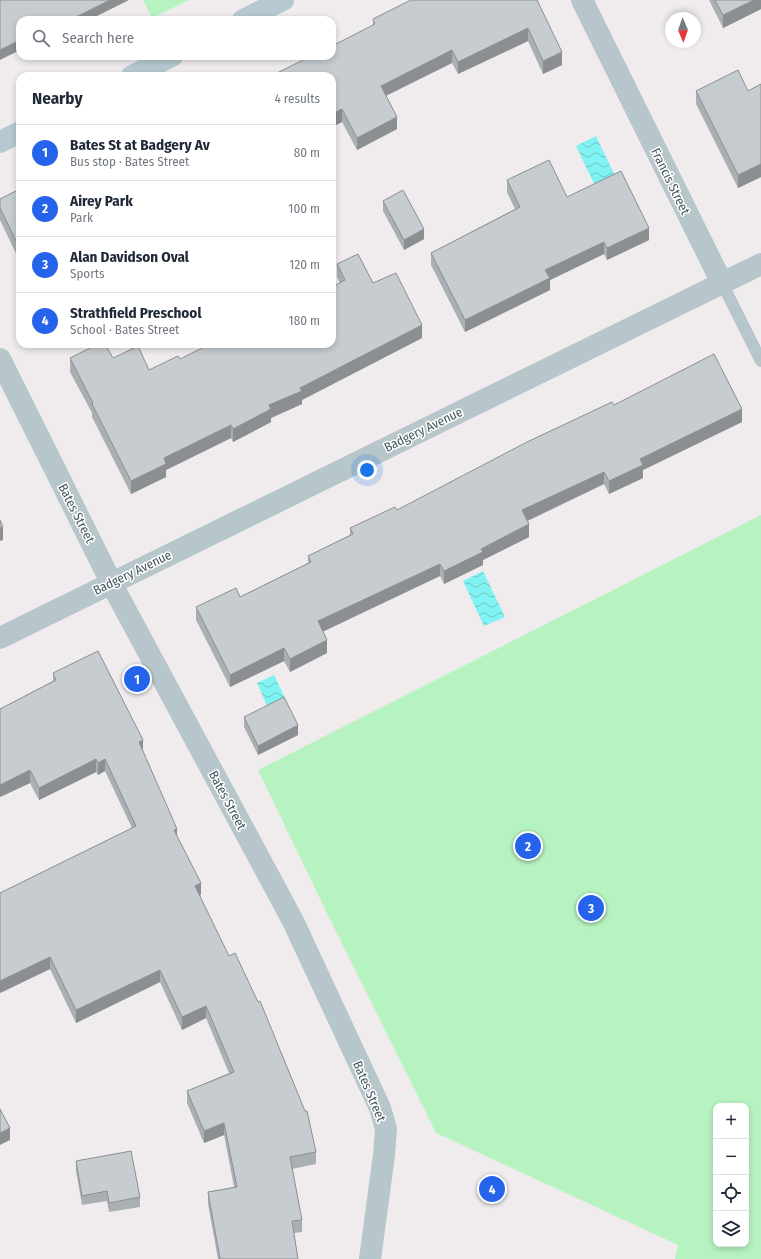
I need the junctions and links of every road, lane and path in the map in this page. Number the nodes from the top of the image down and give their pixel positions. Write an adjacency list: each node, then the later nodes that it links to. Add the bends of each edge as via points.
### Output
1 (283, 0): 3 (main road)
2 (582, 0): 9 (street, Francis Street)
3 (251, 16)
4 (164, 60): 5 (main road)
5 (140, 72)
6 (16, 134): 7 (main road)
7 (0, 142)
8 (761, 264): 9 (street, Badgery Avenue)
9 (722, 284): 11 (lane, Francis Street); 12 (street, Badgery Avenue)
10 (0, 359): 12 (street, Bates Street)
11 (761, 361)
12 (111, 582): 13 (street, Badgery Avenue); 14 (street, Bates Street, via 293,921 380,1108 386,1129)
13 (0, 638)
14 (370, 1259)

